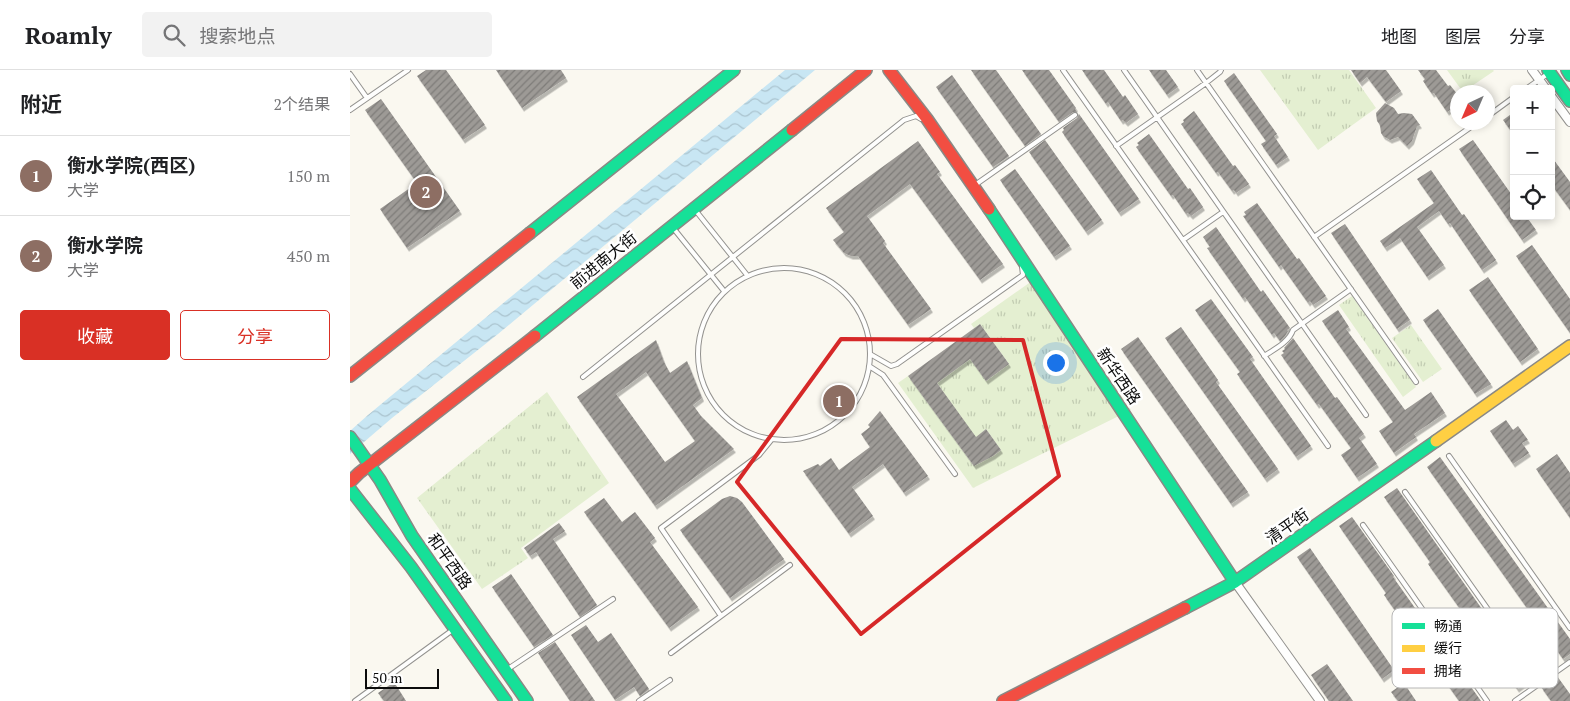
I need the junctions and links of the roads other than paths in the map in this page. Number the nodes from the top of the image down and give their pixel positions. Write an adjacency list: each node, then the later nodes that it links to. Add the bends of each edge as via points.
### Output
1 (408, 70): 18 (lane)
2 (734, 70): 45 (main road)
3 (866, 70): 30 (main road, 前进南大街)
4 (889, 70): 29 (main road, 新华西路, via 920,108)
5 (1063, 70): 28 (lane)
6 (1124, 70): 25 (lane)
7 (1197, 70): 15 (lane)
8 (1221, 70): 15 (lane)
9 (1532, 70): 14 (street)
10 (1567, 70): 13 (main road)
11 (1548, 71): 14 (lane); 21 (main road)
12 (350, 74): 18 (lane)
13 (1570, 74)
14 (1539, 80): 16 (lane); 17 (street)
15 (1206, 83): 25 (lane); 33 (lane)
16 (1532, 85)
17 (1543, 85)
18 (367, 98): 22 (lane)
19 (1510, 100): 23 (lane)
20 (1555, 101): 26 (street)
21 (1570, 101)
22 (350, 110)
23 (1495, 111)
24 (1075, 115): 29 (lane)
25 (1157, 117): 28 (lane); 31 (lane)
26 (1570, 122)
27 (1467, 130): 33 (lane)
28 (1116, 146): 34 (lane)
29 (973, 186): 60 (main road, 新华西路)
30 (694, 208): 32 (main road, 前进南大街); 35 (lane)
31 (1223, 212): 34 (lane); 40 (lane)
32 (672, 226): 36 (lane); 53 (main road, 前进南大街)
33 (1314, 237): 38 (lane)
34 (1183, 240): 43 (lane)
35 (733, 257): 36 (lane); 37 (lane); 42 (lane, via 904,120 916,116 921,118 1023,268 1023,275 897,364 891,366)
36 (711, 275): 39 (lane); 46 (lane)
37 (748, 275): 39 (lane); 42 (lane, via 769,269 792,268 814,273 829,281 857,309 866,331)
38 (1351, 289): 40 (lane); 47 (lane)
39 (724, 291): 50 (lane, via 706,316 700,333 698,363 702,380 716,407 733,423)
40 (1302, 324): 43 (lane, via 1287,340); 48 (lane)
41 (1570, 346): 60 (main road, 清平街)
42 (870, 354): 44 (lane)
43 (1264, 356): 51 (lane)
44 (869, 366): 50 (lane, via 857,399 833,424 800,438); 54 (lane, via 883,375)
45 (350, 376)
46 (583, 377)
47 (1416, 382)
48 (1366, 415)
49 (350, 437): 53 (main road, 和平西路)
50 (772, 439): 66 (lane, via 759,455 661,528)
51 (1328, 446)
52 (1448, 456): 64 (lane)
53 (369, 465): 55 (main road, 前进南大街); 72 (main road, 和平西路, via 412,536)
54 (955, 474)
55 (350, 482)
56 (350, 489): 67 (main road, 和平西路)
57 (1405, 492): 63 (lane)
58 (1362, 525): 62 (lane)
59 (790, 565): 66 (lane)
60 (1234, 582): 81 (main road, 清平街); 82 (street, 新华西路)
61 (613, 599): 72 (lane)
62 (1421, 608)
63 (1487, 608)
64 (1556, 608)
65 (1558, 611): 68 (lane)
66 (722, 616): 69 (lane)
67 (456, 628): 77 (lane); 78 (main road, 和平西路)
68 (1570, 628)
69 (671, 653)
70 (1570, 662): 71 (lane)
71 (1558, 670)
72 (506, 671): 79 (main road, 和平西路)
73 (670, 680): 80 (lane)
74 (1478, 688): 83 (lane)
75 (1534, 688): 76 (lane)
76 (1522, 699): 84 (lane)
77 (355, 701)
78 (506, 701)
79 (527, 701)
80 (639, 701)
81 (1004, 701)
82 (1320, 701)
83 (1487, 701)
84 (1515, 701)

